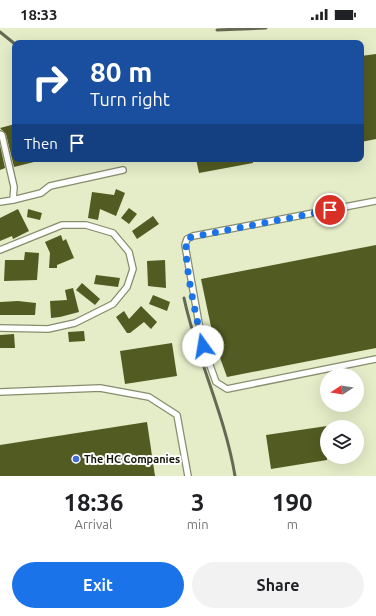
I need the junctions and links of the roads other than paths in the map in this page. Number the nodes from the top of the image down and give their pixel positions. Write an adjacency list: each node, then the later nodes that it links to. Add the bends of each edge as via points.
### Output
1 (0, 134): 3 (lane, via 14,187)
2 (123, 170): 3 (lane, via 50,186 41,193)
3 (13, 200): 5 (lane)
4 (376, 201): 8 (lane, via 193,236 187,238 185,245 203,346 216,382 222,387 227,389)
5 (0, 202)
6 (0, 250): 7 (lane, via 62,225 86,225 113,233 129,252 133,269 127,287 113,304 75,323 48,329)
7 (0, 328)
8 (376, 358)
9 (0, 392): 10 (lane, via 100,388 149,397 177,415)
10 (188, 476)

